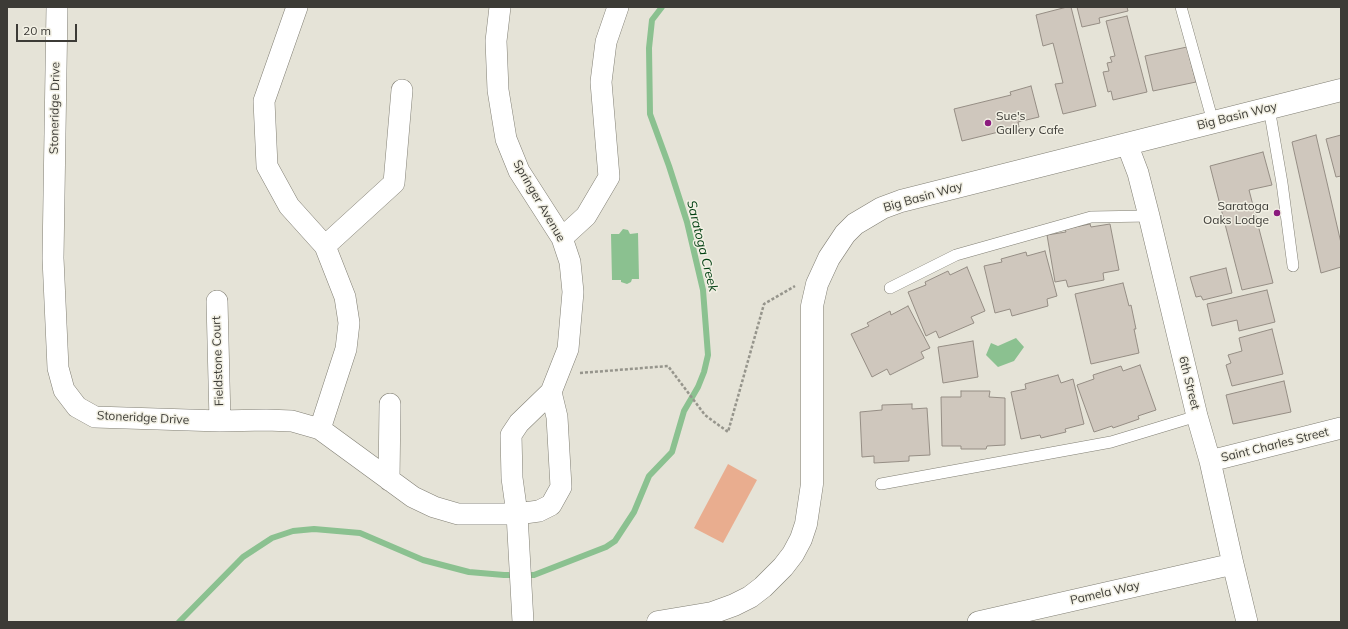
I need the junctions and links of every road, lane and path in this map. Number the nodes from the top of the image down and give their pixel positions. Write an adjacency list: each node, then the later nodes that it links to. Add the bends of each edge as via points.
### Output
1 (57, 7): 21 (street, Stoneridge Drive, via 53,258 58,368 64,390 77,406 95,417)
2 (296, 7): 13 (street, via 264,101 267,166 289,206)
3 (500, 7): 12 (street, Springer Avenue, via 496,41 498,90 506,139 518,171)
4 (618, 7): 12 (street, via 606,42 601,82 609,177 586,216)
5 (1181, 7): 9 (lane)
6 (402, 90): 13 (street, via 394,183)
7 (1341, 90): 8 (main road, Big Basin Way)
8 (1269, 108): 9 (main road, Big Basin Way); 14 (lane)
9 (1213, 122): 10 (main road, Big Basin Way)
10 (1127, 144): 11 (street, 6th Street, via 1138,173); 30 (main road, Big Basin Way, via 901,201 882,208 850,229 829,258 817,284 812,306 812,484 801,539 783,567 750,597 712,613)
11 (1149, 216): 16 (lane, via 1091,217 956,255); 20 (street, 6th Street)
12 (562, 238): 18 (street, Springer Avenue, via 570,262 573,292 568,349)
13 (325, 246): 23 (street, via 345,297 349,323 346,349)
14 (1293, 266)
15 (798, 284): 18 (path, via 764,304 728,432 705,415 668,366)
16 (890, 288)
17 (217, 301): 21 (street, Fieldstone Court)
18 (554, 384): 27 (street, Springer Avenue, via 511,434 512,478); 27 (street, via 561,487 551,505 539,511)
19 (390, 404): 25 (street)
20 (1197, 416): 24 (street, 6th Street); 26 (lane, via 1111,442)
21 (220, 421): 23 (street, Stoneridge Drive, via 292,421)
22 (1341, 428): 24 (street, Saint Charles Street)
23 (320, 429): 25 (street, Stoneridge Drive)
24 (1210, 461): 28 (street, 6th Street)
25 (390, 480): 27 (street, Stoneridge Drive, via 413,497 458,514)
26 (881, 484)
27 (517, 514): 29 (street, Springer Avenue)
28 (1233, 564): 31 (street, Pamela Way); 32 (street, 6th Street)
29 (522, 622)
30 (658, 622)
31 (978, 622)
32 (1248, 622)

